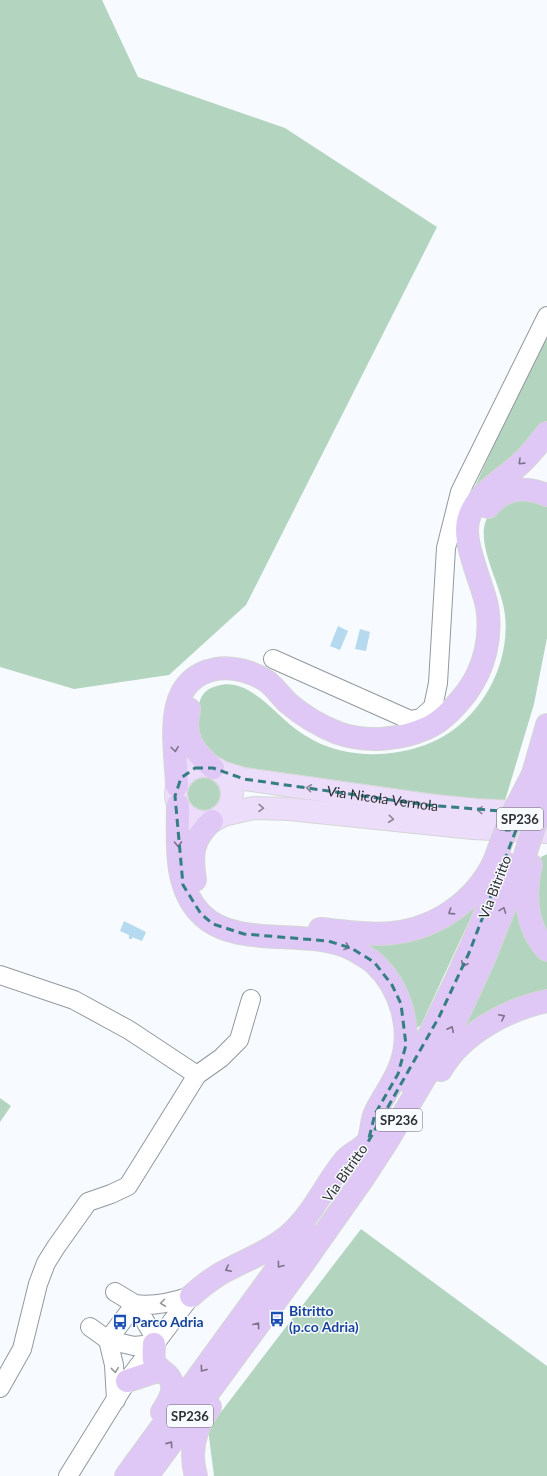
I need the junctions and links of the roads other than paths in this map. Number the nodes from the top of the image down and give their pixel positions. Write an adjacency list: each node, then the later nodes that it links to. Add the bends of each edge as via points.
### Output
1 (547, 316): 4 (street, via 460,492 446,548 438,683 433,707 421,718 410,720)
2 (547, 433): 8 (highway, one-way to 8, via 521,463 484,494 474,506 468,522 468,538 489,620 488,638 485,656 478,673 469,689 445,716 428,728 400,737 362,738 339,733 316,722 290,704 267,682 253,674 239,669 207,671 194,678 183,690 177,705 173,723)
3 (547, 495): 6 (highway, via 536,490 520,489 506,493 494,501 483,514 479,531 480,546 498,604 500,637 491,674 483,689 452,726 433,738 408,747 362,750 336,745 297,723 257,689 224,678 210,681 199,689 190,704 186,721 189,739 198,754)
4 (273, 659)
5 (547, 725): 7 (highway, Via Bitritto / SP236)
6 (217, 770): 8 (main road, via 204,766 187,772 181,778); 9 (main road, Via Nicola Vernola, one-way to 6, via 244,779); 10 (main road, via 227,779 232,798 229,807)
7 (540, 776): 9 (highway, Via Bitritto / SP236, bridge); 11 (highway, Via Bitritto / SP236, bridge)
8 (177, 796): 10 (main road, via 182,812 188,818 204,822); 17 (highway, one-way to 17, via 178,850 183,885 201,914 213,924 228,930 328,941 351,948 374,962 392,985 401,1004 406,1045 398,1074 375,1114)
9 (545, 817): 10 (main road, Via Nicola Vernola, one-way to 9, via 254,808 289,809 473,828); 11 (highway, Via Bitritto / SP236, bridge)
10 (218, 818): 11 (highway, one-way to 10, via 489,872 458,907 438,920 415,929 366,934 246,922 211,908 196,883 193,868 197,840 202,831)
11 (516, 859): 12 (highway, via 530,919 540,943); 17 (highway, Via Bitritto / SP236, one-way to 17, via 439,1017); 18 (highway, Via Bitritto / SP236, one-way to 11, via 364,1177 433,1064 484,959)
12 (547, 950)
13 (0, 975): 16 (street, via 74,1000 129,1030)
14 (251, 999): 16 (street, via 239,1040 221,1058)
15 (547, 1002): 18 (highway, one-way to 15, via 346,1222 381,1172 454,1051 493,1022 524,1007)
16 (197, 1074): 28 (street, via 128,1186 88,1202 56,1247 38,1284 22,1349)
17 (368, 1142): 20 (highway, one-way to 20, via 346,1159 315,1205 288,1236 262,1253 219,1274); 32 (highway, Via Bitritto / SP236, one-way to 32)
18 (321, 1238): 25 (highway, Via Bitritto / SP236, one-way to 18)
19 (115, 1292): 21 (street)
20 (191, 1296): 21 (street, one-way to 21, via 176,1301); 24 (street)
21 (135, 1304): 23 (street); 24 (street, via 152,1333)
22 (90, 1326): 23 (street)
23 (108, 1340): 24 (street, via 134,1346); 29 (street, one-way to 29, via 114,1365)
24 (154, 1344): 26 (highway, via 154,1360); 27 (street)
25 (234, 1356): 33 (highway, Via Bitritto / SP236, one-way to 25); 34 (highway, via 230,1379 198,1428 193,1464)
26 (160, 1370): 27 (highway); 31 (highway, via 168,1376 172,1385 169,1399)
27 (127, 1381): 29 (street)
28 (0, 1388)
29 (116, 1400): 30 (street)
30 (68, 1476)
31 (118, 1476)
32 (126, 1476)
33 (147, 1476)
34 (196, 1476)

